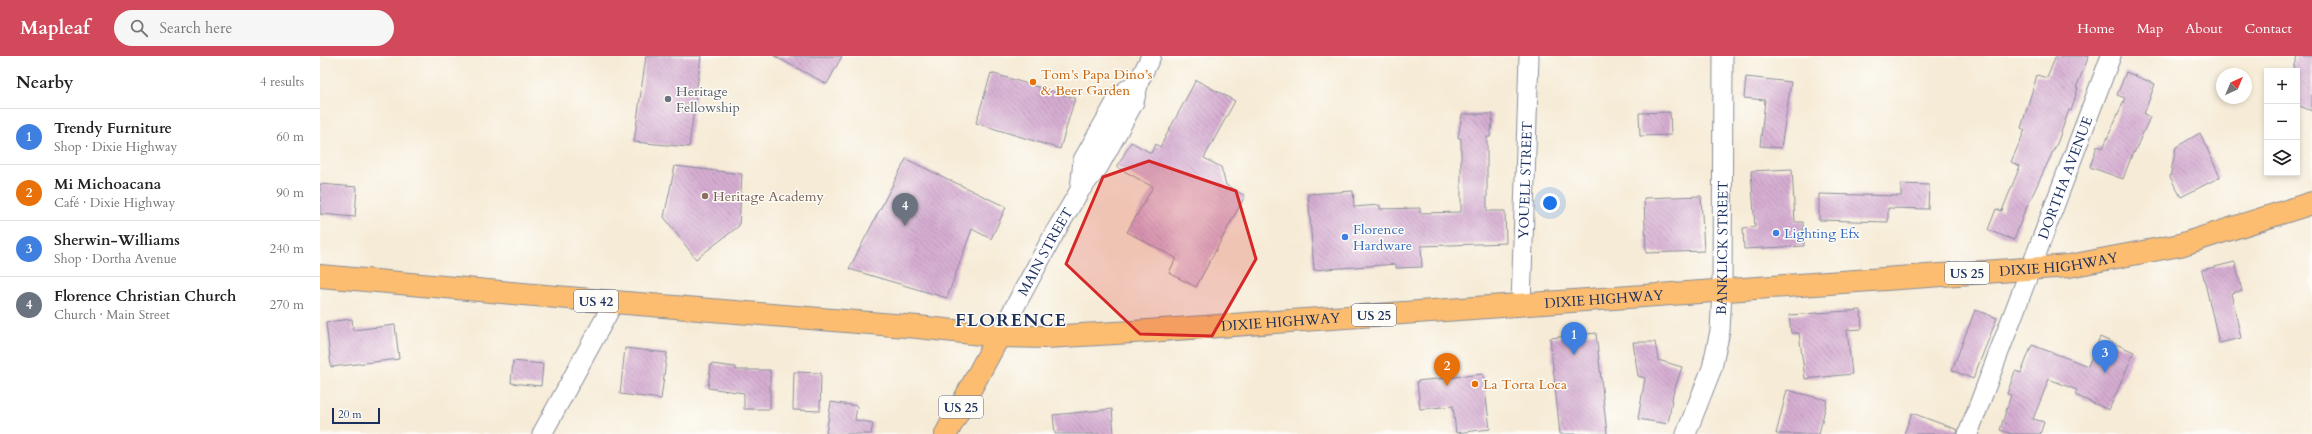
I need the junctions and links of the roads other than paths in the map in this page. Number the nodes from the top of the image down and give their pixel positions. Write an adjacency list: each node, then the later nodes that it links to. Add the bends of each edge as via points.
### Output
1 (1151, 56): 11 (street, MAIN STREET, via 1139,81 1120,95 1083,160 1080,190)
2 (1529, 56): 10 (street, YOUELL STREET)
3 (1723, 56): 8 (street, BANKLICK STREET)
4 (2111, 56): 6 (street, DORTHA AVENUE)
5 (2312, 203): 6 (main road, DIXIE HIGHWAY / US 25, via 2180,245 2069,266)
6 (2031, 268): 8 (main road, DIXIE HIGHWAY / US 25); 15 (street, DORTHA AVENUE)
7 (320, 276): 9 (main road, US 42)
8 (1722, 291): 10 (main road, DIXIE HIGHWAY / US 25); 14 (street, BANKLICK STREET, via 1720,331 1712,368)
9 (614, 302): 11 (main road, US 42); 12 (street)
10 (1521, 305): 11 (main road, DIXIE HIGHWAY / US 25, via 1133,332 1046,337)
11 (999, 336): 13 (main road, US 25)
12 (542, 434)
13 (946, 434)
14 (1686, 434)
15 (1968, 434)

